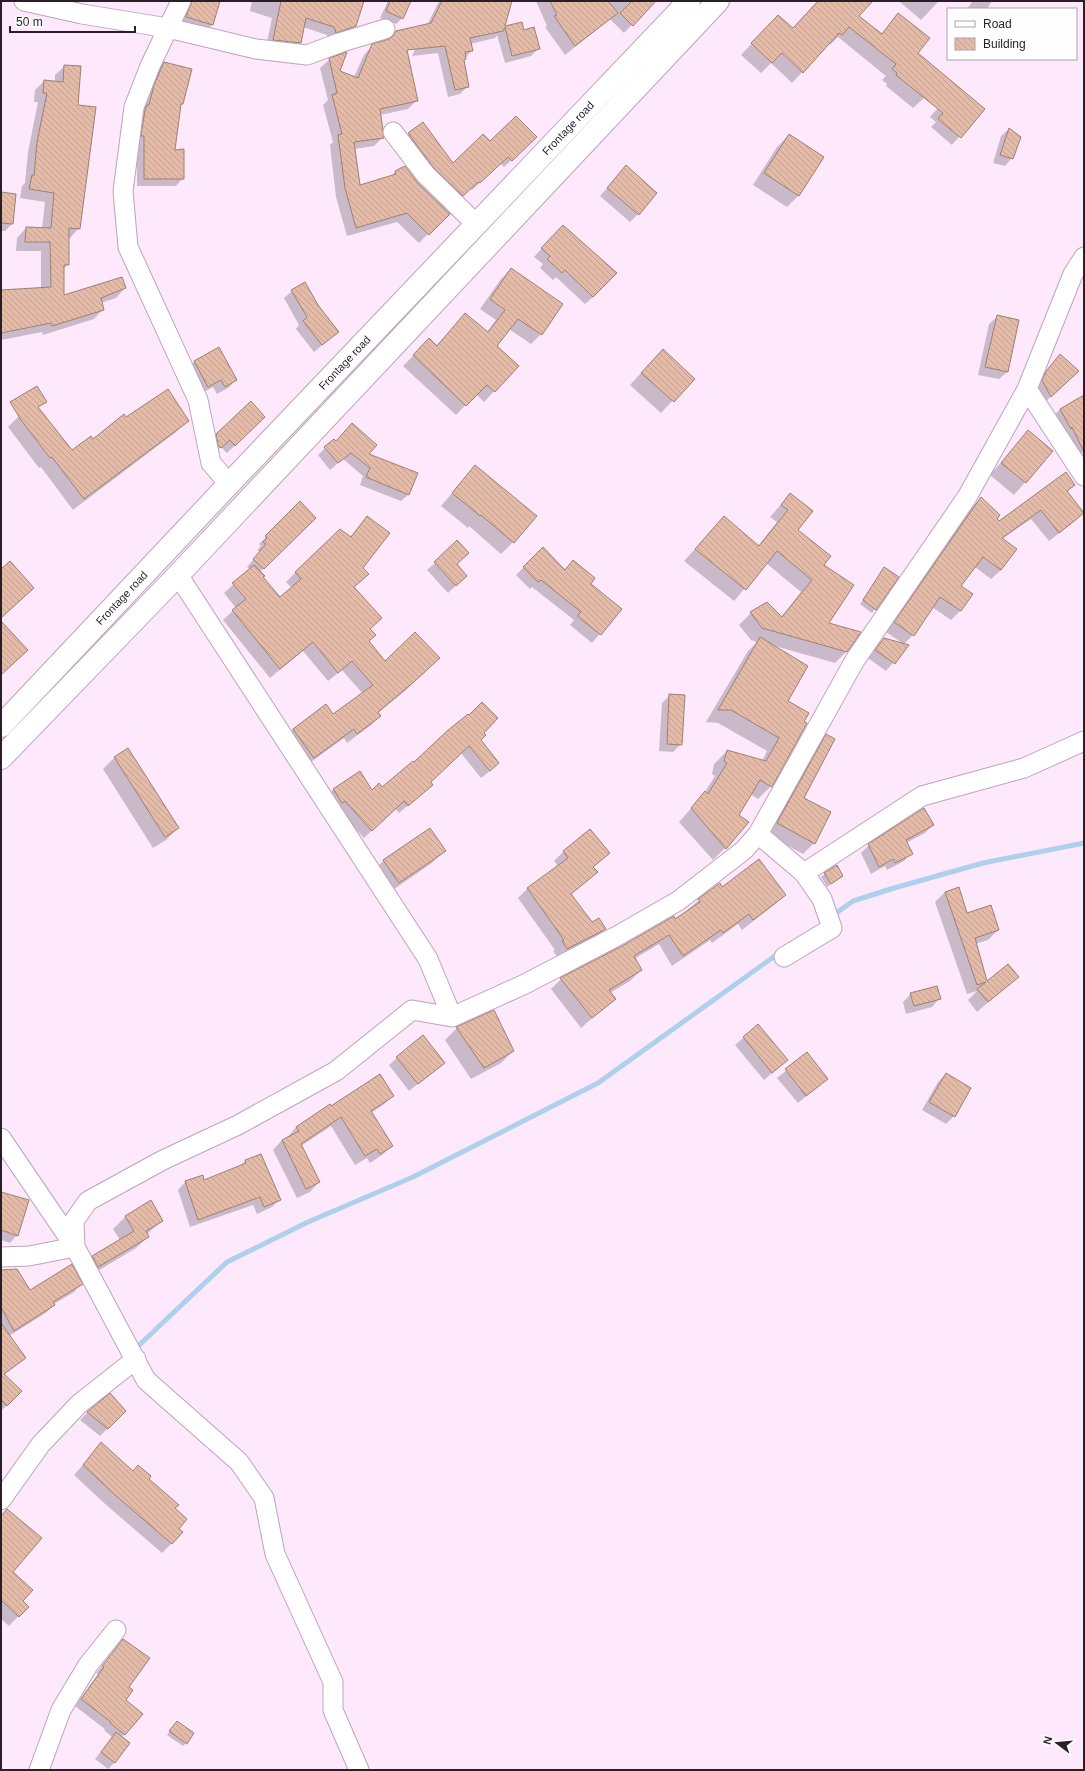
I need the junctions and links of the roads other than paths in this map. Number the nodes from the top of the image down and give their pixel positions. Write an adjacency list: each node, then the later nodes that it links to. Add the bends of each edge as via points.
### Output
1 (24, 1): 5 (street, via 82,14)
2 (181, 1): 5 (street)
3 (689, 1): 8 (main road, Frontage road)
4 (709, 4): 13 (main road)
5 (168, 28): 6 (street, via 256,49 307,55); 12 (street, via 134,107 124,191 128,247 198,400 211,463)
6 (385, 29)
7 (393, 132): 8 (street, via 425,174)
8 (476, 224): 12 (main road, Frontage road)
9 (1084, 257): 10 (street, via 1073,274)
10 (1027, 389): 11 (street); 17 (street, via 967,497 855,660)
11 (1084, 476)
12 (229, 484): 14 (main road, Frontage road)
13 (178, 576): 16 (main road); 20 (street, via 428,959)
14 (1, 726)
15 (1084, 741): 18 (street, via 1024,768 922,796)
16 (1, 758)
17 (758, 834): 18 (street); 20 (street, via 744,850 678,901 525,984)
18 (804, 873): 19 (street, via 822,899 832,928)
19 (784, 957)
20 (452, 1018): 22 (street, via 412,1010 336,1071 238,1125 163,1160 88,1201 74,1221)
21 (1, 1138): 22 (street)
22 (75, 1247): 23 (street, via 29,1256); 24 (street)
23 (1, 1257)
24 (136, 1359): 25 (street, via 79,1404 41,1444); 28 (street, via 146,1380 239,1462 264,1498 275,1554 333,1682 333,1710)
25 (1, 1500)
26 (116, 1630): 27 (street, via 88,1665 61,1710)
27 (39, 1770)
28 (359, 1770)

